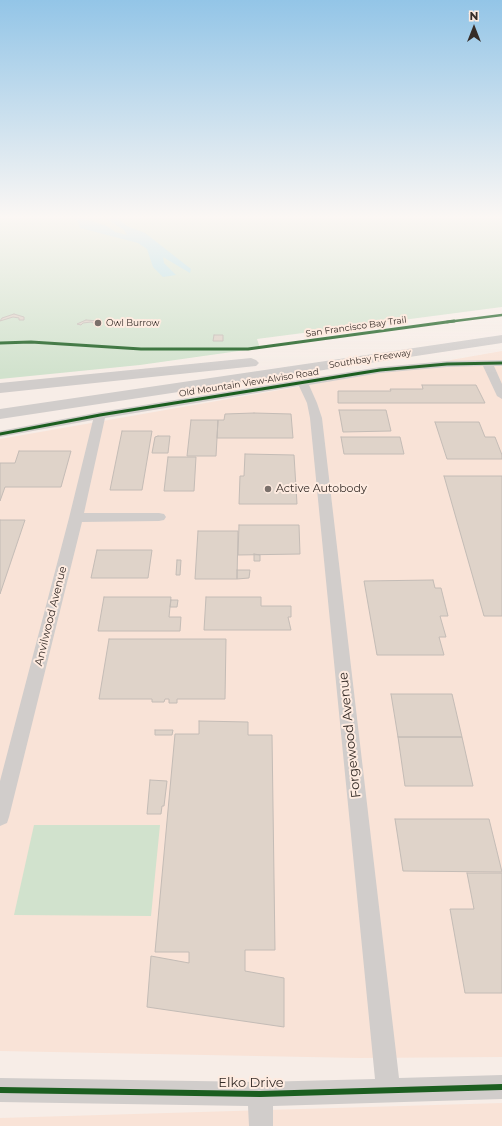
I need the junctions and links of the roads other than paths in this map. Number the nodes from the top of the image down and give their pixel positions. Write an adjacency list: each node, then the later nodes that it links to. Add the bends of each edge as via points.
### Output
1 (502, 328): 3 (highway, Southbay Freeway)
2 (502, 339): 8 (highway, Southbay Freeway)
3 (251, 363): 7 (highway); 10 (highway, Southbay Freeway)
4 (487, 363): 5 (street, Old Mountain View-Alviso Road); 6 (street, Old Mountain View-Alviso Road, via 409,366); 9 (street)
5 (502, 363)
6 (302, 382): 12 (street, Old Mountain View-Alviso Road); 20 (street, Forgewood Avenue, via 316,418)
7 (0, 388)
8 (175, 388): 11 (highway, Southbay Freeway); 13 (highway)
9 (502, 396)
10 (0, 399)
11 (0, 414)
12 (100, 415): 14 (street, Old Mountain View-Alviso Road); 16 (street, Anvilwood Avenue)
13 (0, 421)
14 (0, 434)
15 (159, 517): 16 (street)
16 (76, 518): 17 (street, Anvilwood Avenue)
17 (0, 817)
18 (502, 1087): 20 (street, Elko Drive)
19 (0, 1090): 21 (street, Elko Drive)
20 (388, 1091): 21 (street, Elko Drive)
21 (260, 1094): 22 (street)
22 (261, 1126)

